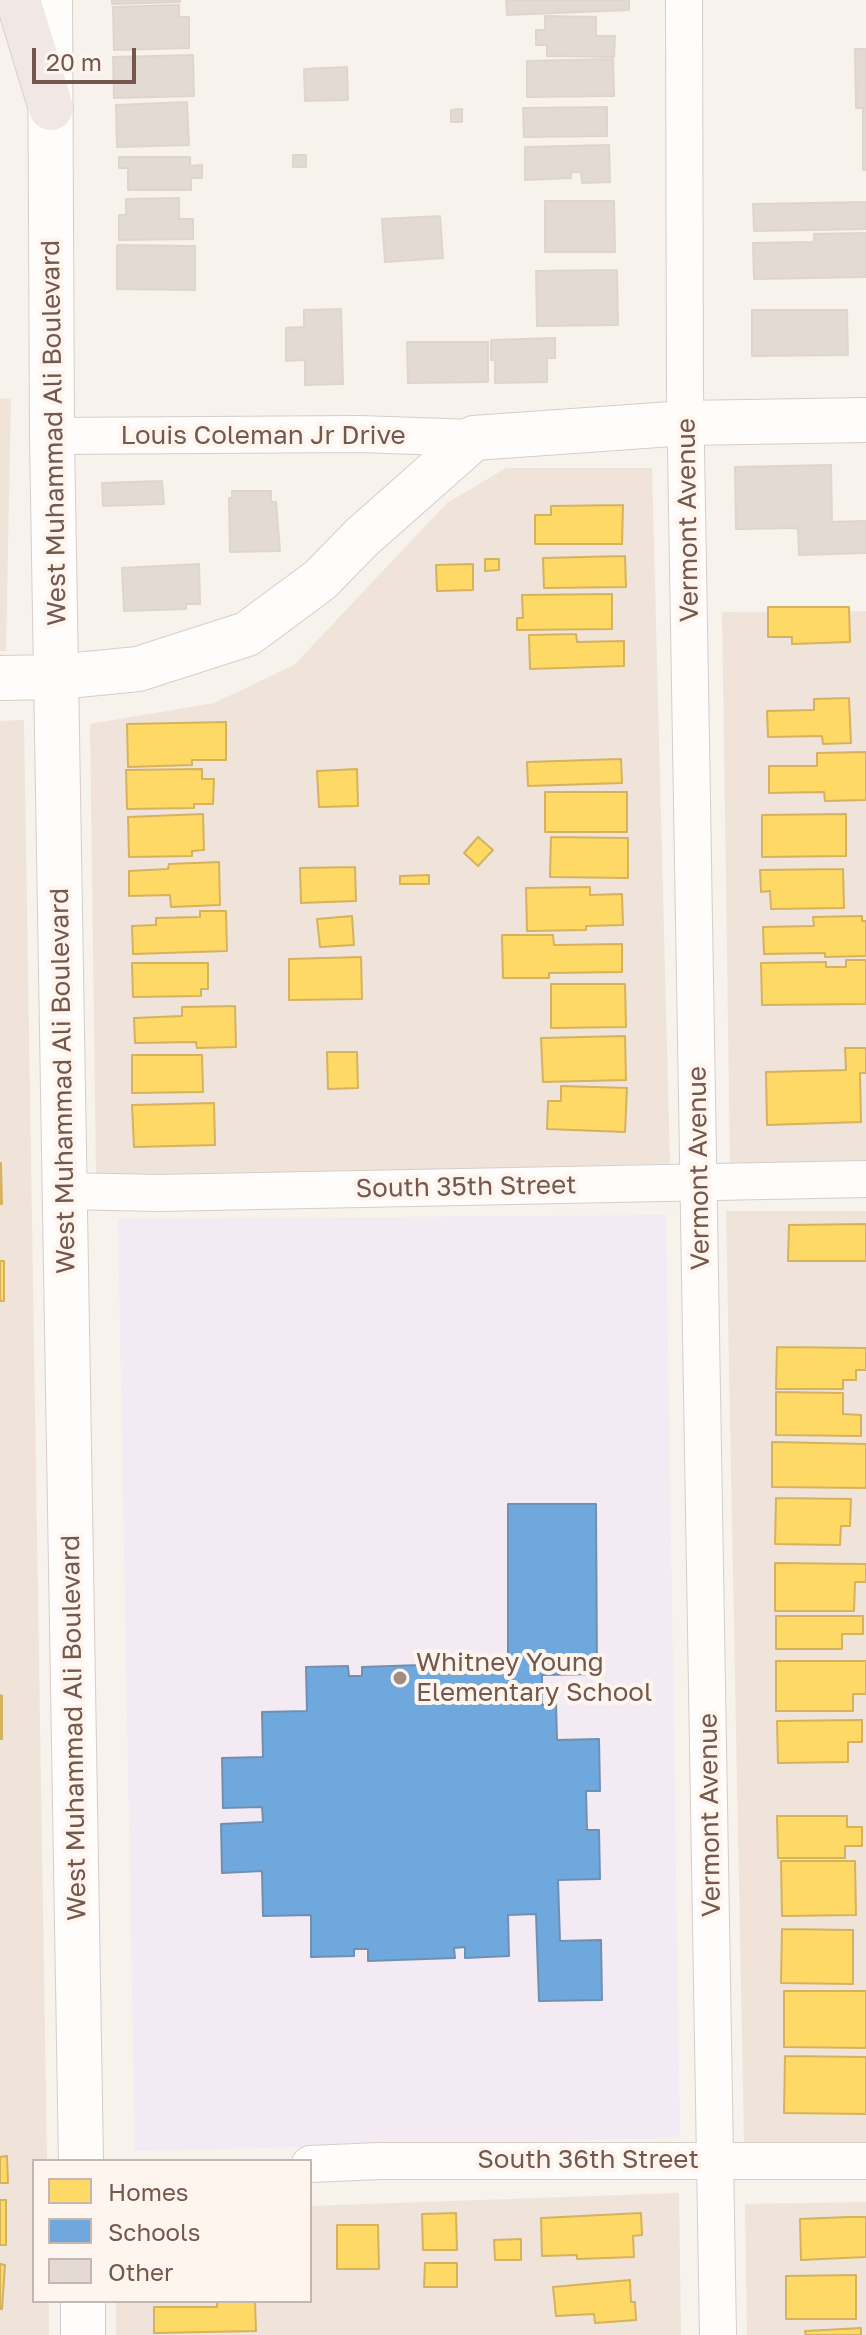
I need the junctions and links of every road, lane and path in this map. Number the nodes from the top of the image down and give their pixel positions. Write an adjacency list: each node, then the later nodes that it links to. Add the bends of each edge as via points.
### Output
1 (18, 0): 4 (highway)
2 (50, 0): 4 (street, West Muhammad Ali Boulevard)
3 (684, 0): 6 (street, Vermont Avenue)
4 (51, 108): 7 (street, West Muhammad Ali Boulevard)
5 (866, 420): 6 (street, Louis Coleman Jr Drive)
6 (686, 423): 8 (street, Louis Coleman Jr Drive); 12 (street, Vermont Avenue)
7 (52, 436): 8 (street, Louis Coleman Jr Drive); 9 (street, West Muhammad Ali Boulevard)
8 (474, 438): 9 (street, Louis Coleman Jr Drive, via 320,580 247,634 138,669)
9 (57, 677): 10 (street, Louis Coleman Jr Drive); 13 (street, West Muhammad Ali Boulevard)
10 (0, 678)
11 (866, 1179): 12 (street, South 35th Street)
12 (700, 1183): 13 (street, South 35th Street); 15 (street, Vermont Avenue)
13 (65, 1191): 14 (street, West Muhammad Ali Boulevard)
14 (81, 2159)
15 (715, 2160): 16 (street, South 36th Street); 17 (street, South 36th Street); 20 (street, Vermont Avenue)
16 (866, 2161)
17 (312, 2164)
18 (83, 2303): 19 (street)
19 (83, 2335)
20 (718, 2335)

